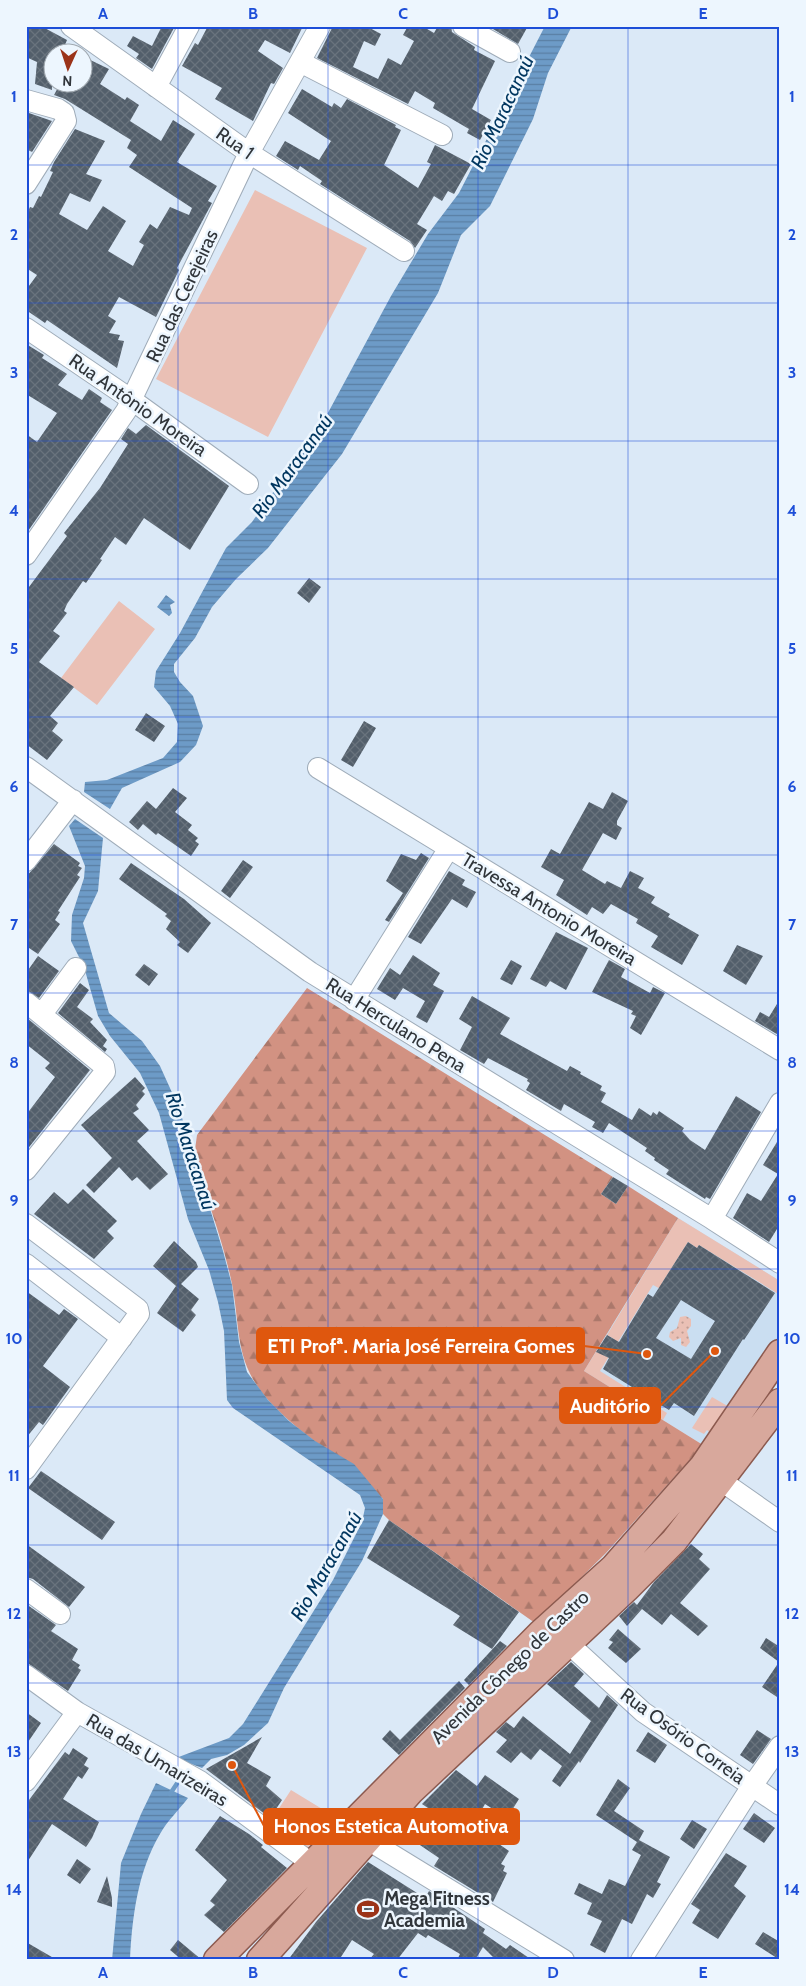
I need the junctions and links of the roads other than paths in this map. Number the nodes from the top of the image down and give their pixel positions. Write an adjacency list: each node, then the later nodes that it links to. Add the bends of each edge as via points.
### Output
1 (188, 26): 7 (street)
2 (320, 26): 6 (street, Rua das Cerejeiras)
3 (463, 26): 5 (street)
4 (76, 28): 7 (street, Rua 1)
5 (510, 52)
6 (300, 62): 9 (street); 10 (street, Rua das Cerejeiras)
7 (156, 87): 10 (street, Rua 1)
8 (26, 100): 11 (street, via 58,109 64,113 66,121)
9 (442, 135)
10 (250, 153): 12 (street, Rua 1); 14 (street, Rua das Cerejeiras)
11 (26, 184)
12 (404, 251)
13 (26, 328): 14 (street, Rua Antônio Moreira)
14 (132, 400): 15 (street, Rua Antônio Moreira); 16 (street, Rua das Cerejeiras)
15 (248, 484)
16 (26, 555)
17 (26, 766): 19 (street, Rua Herculano Pena)
18 (318, 768): 20 (street, Travessa Antonio Moreira)
19 (76, 802): 21 (street); 23 (street, Rua Herculano Pena, via 310,972)
20 (449, 848): 23 (street); 26 (street, Travessa Antonio Moreira)
21 (26, 861)
22 (76, 968): 25 (street)
23 (354, 1000): 29 (street, Rua Herculano Pena)
24 (26, 1002): 25 (street)
25 (42, 1014): 28 (street, via 104,1066 105,1072)
26 (780, 1050)
27 (780, 1103): 29 (street)
28 (26, 1170)
29 (712, 1219): 31 (street, Rua Herculano Pena)
30 (26, 1224): 33 (street, via 138,1309 139,1314)
31 (780, 1263)
32 (26, 1264): 33 (street)
33 (122, 1338): 36 (street)
34 (780, 1353): 48 (main road, Avenida Cônego de Castro, via 703,1466 614,1568 541,1633)
35 (780, 1402): 37 (main road, Avenida Cônego de Castro)
36 (26, 1469)
37 (720, 1480): 38 (street); 41 (main road, Avenida Cônego de Castro, via 674,1541)
38 (780, 1522)
39 (26, 1589): 40 (street)
40 (60, 1614)
41 (568, 1643): 46 (street, Rua Osório Correia, via 643,1712); 48 (main road, Avenida Cônego de Castro, via 410,1792)
42 (26, 1675): 43 (street, Rua das Umarizeiras)
43 (77, 1712): 45 (street); 49 (street, Rua das Umarizeiras, via 200,1781)
44 (780, 1746): 46 (street)
45 (26, 1781)
46 (752, 1786): 47 (street, Rua Osório Correia); 53 (street)
47 (780, 1805)
48 (357, 1834): 49 (main road, Avenida Cônego de Castro); 51 (main road, Avenida Cônego de Castro); 52 (street)
49 (311, 1863): 50 (main road, Avenida Cônego de Castro)
50 (217, 1960)
51 (260, 1960)
52 (564, 1960)
53 (641, 1960)

